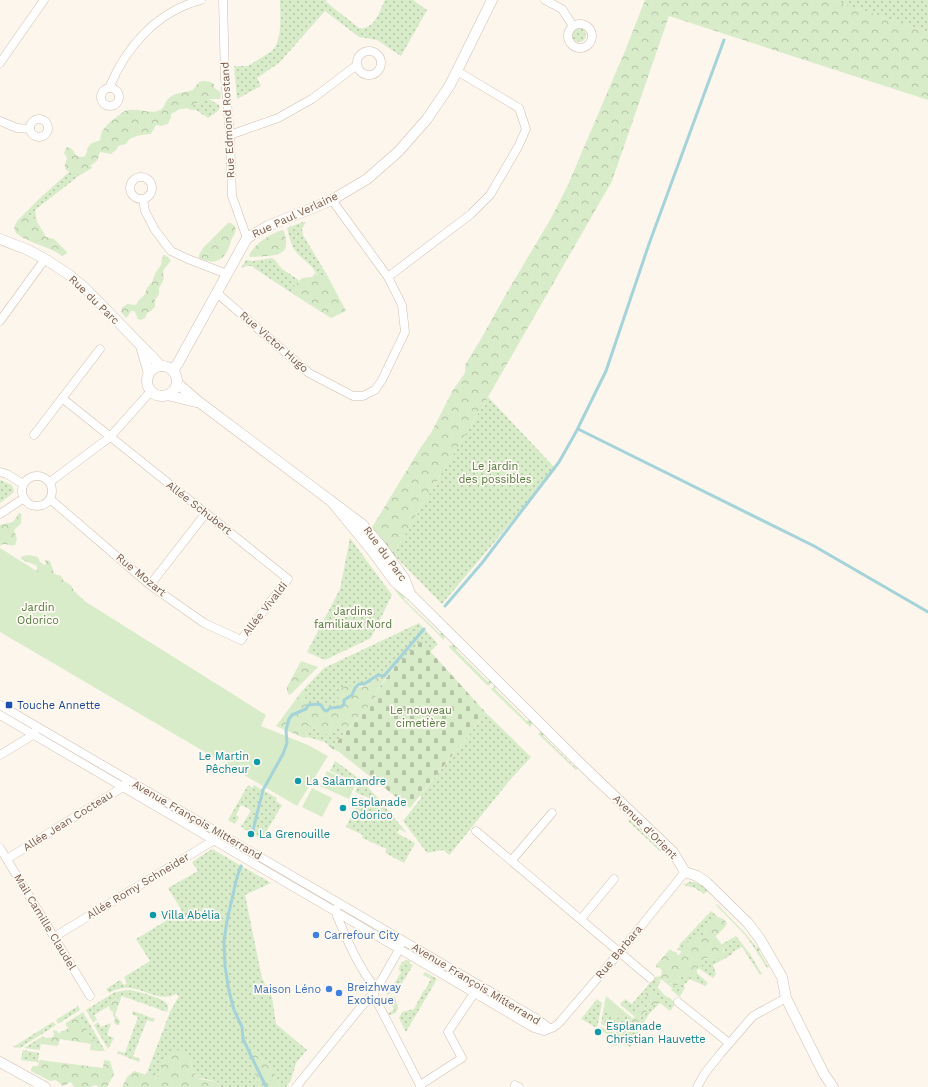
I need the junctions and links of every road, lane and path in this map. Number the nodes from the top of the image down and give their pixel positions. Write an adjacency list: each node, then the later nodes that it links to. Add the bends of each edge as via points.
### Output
1 (44, 0): 7 (street)
2 (201, 0): 10 (street, via 172,12 151,26 131,49 114,75)
3 (223, 0): 13 (street, Rue Edmond Rostand, via 225,78)
4 (492, 0): 9 (street, Rue Paul Verlaine)
5 (545, 0): 6 (street, via 562,9)
6 (573, 26)
7 (0, 63)
8 (357, 65): 13 (street, via 312,100 278,118)
9 (457, 71): 15 (street, Rue Paul Verlaine, via 427,119 398,152 367,179); 20 (street, via 519,108 526,129 490,195 471,214)
10 (109, 88)
11 (0, 121): 12 (street, via 17,128)
12 (30, 129)
13 (230, 135): 16 (street, Rue Edmond Rostand, via 232,196)
14 (143, 199): 19 (street, via 145,211 155,230 171,251)
15 (332, 200): 16 (street, Rue Paul Verlaine, via 268,226); 20 (street, Rue Victor Hugo)
16 (247, 238): 19 (street, Rue Paul Verlaine)
17 (0, 239): 18 (street, Rue du Parc)
18 (45, 259): 22 (street); 23 (street, Rue du Parc, via 84,287)
19 (227, 274): 21 (street, Rue Paul Verlaine)
20 (388, 276): 21 (street, Rue Victor Hugo, via 402,305 405,332 382,380 375,390 363,396 353,396 309,373)
21 (217, 293): 26 (street, Rue Paul Verlaine)
22 (0, 321)
23 (141, 346): 25 (street, Rue du Parc); 27 (street, Rue du Parc)
24 (100, 349): 31 (street)
25 (161, 366): 26 (street); 27 (street)
26 (173, 371): 28 (street)
27 (149, 374): 29 (street, via 147,383)
28 (177, 383): 30 (street, via 174,390); 32 (street, Rue du Parc)
29 (151, 391): 30 (street, via 158,395); 34 (street)
30 (167, 395): 32 (street, Rue du Parc)
31 (62, 398): 33 (street); 34 (street, Allée Schubert)
32 (199, 402): 44 (street, Rue du Parc, via 332,502 395,582)
33 (34, 435)
34 (110, 437): 36 (street); 40 (street, Allée Schubert)
35 (0, 472): 37 (street)
36 (50, 482): 37 (street, via 38,476); 39 (street)
37 (23, 484): 38 (street)
38 (24, 498): 39 (street, via 37,506); 41 (street)
39 (50, 499): 43 (street, Rue Mozart)
40 (206, 513): 42 (street, Allée Schubert); 43 (street)
41 (0, 514)
42 (288, 579): 45 (street, Allée Vivaldi)
43 (150, 585): 45 (street, Rue Mozart, via 204,623)
44 (411, 595): 57 (street, Avenue d'Orient, via 674,852)
45 (241, 640)
46 (0, 705): 48 (street, Avenue François Mitterrand)
47 (0, 715): 48 (street, Avenue François Mitterrand)
48 (36, 731): 49 (street); 50 (street, Avenue François Mitterrand)
49 (0, 756)
50 (125, 783): 53 (street, Avenue François Mitterrand); 55 (street, Allée Jean Cocteau)
51 (552, 813): 56 (street)
52 (476, 831): 56 (street)
53 (215, 835): 59 (street, Avenue François Mitterrand); 60 (street, Avenue François Mitterrand); 62 (street, Allée Romy Schneider, via 211,842)
54 (0, 848): 55 (street, Mail Camille Claudel)
55 (7, 859): 62 (street, Mail Camille Claudel)
56 (512, 860): 61 (street)
57 (685, 872): 65 (street, Rue Barbara); 71 (street, via 706,882 748,924 777,966)
58 (614, 879): 61 (street)
59 (336, 901): 60 (street); 63 (street, Avenue François Mitterrand)
60 (336, 911): 64 (street, Avenue François Mitterrand); 68 (street, via 361,967)
61 (581, 919): 65 (street)
62 (54, 937): 70 (street, Mail Camille Claudel)
63 (400, 939): 64 (street); 67 (street, Avenue François Mitterrand)
64 (400, 948): 68 (street); 69 (street, Avenue François Mitterrand)
65 (620, 952): 66 (street); 73 (street, Rue Barbara, via 559,1023)
66 (650, 978)
67 (479, 985): 69 (street); 73 (street, Avenue François Mitterrand)
68 (375, 991): 76 (street); 78 (street)
69 (474, 993): 73 (street, Avenue François Mitterrand, via 534,1028 544,1031); 76 (street, via 448,1032 462,1058)
70 (90, 996)
71 (786, 998): 74 (street, via 754,1016); 80 (street)
72 (678, 1002): 74 (street)
73 (549, 1028)
74 (729, 1043): 79 (street)
75 (0, 1062): 77 (street)
76 (420, 1086)
77 (44, 1087)
78 (296, 1087)
79 (697, 1087)
80 (833, 1087)

